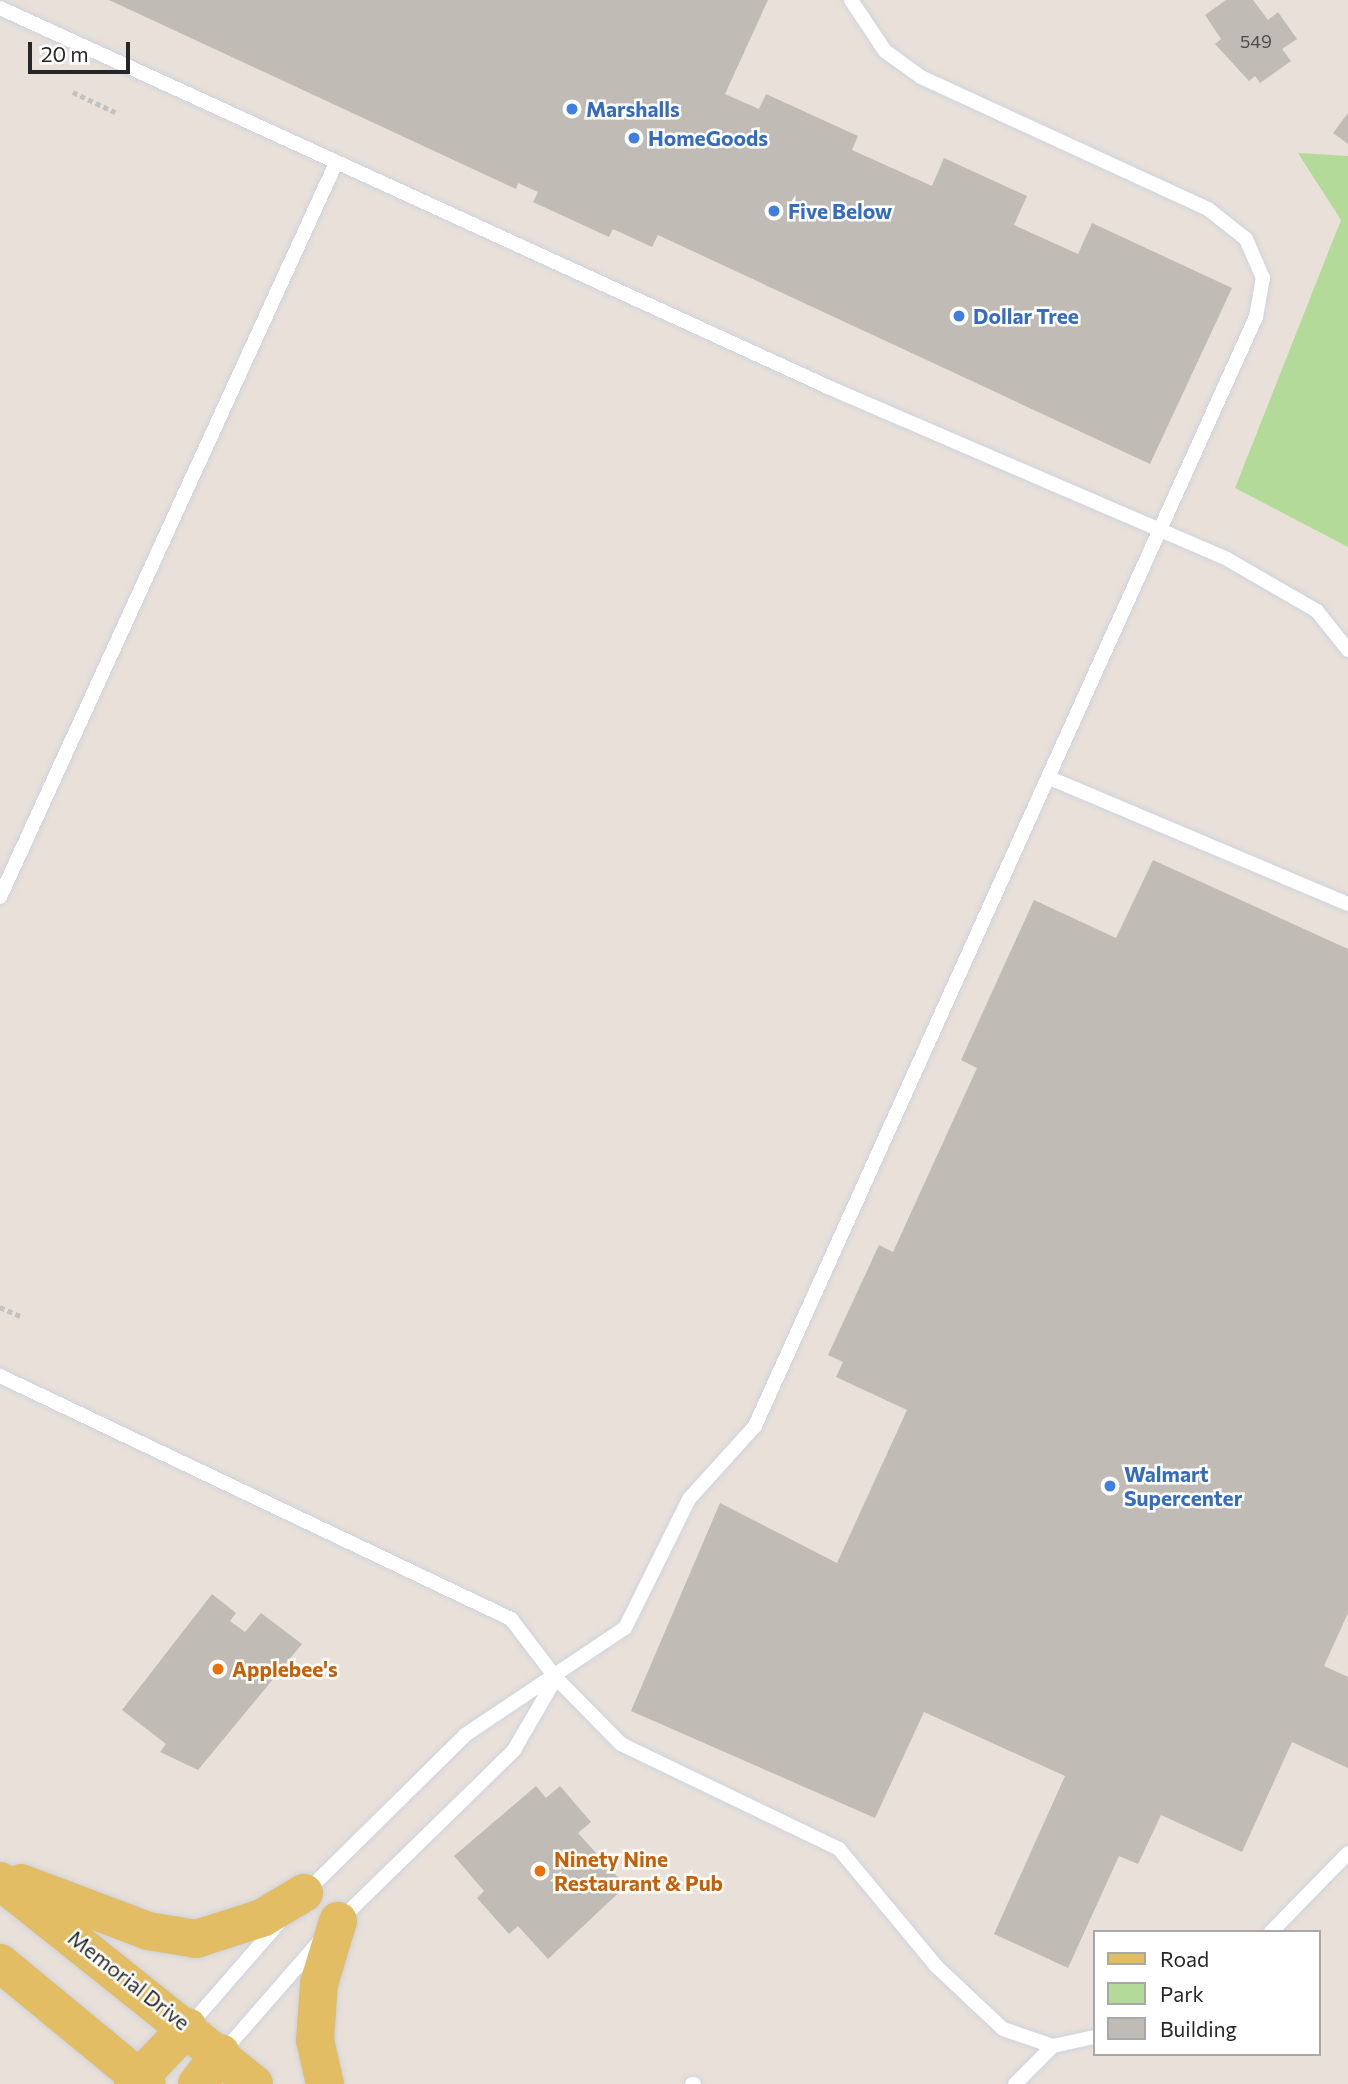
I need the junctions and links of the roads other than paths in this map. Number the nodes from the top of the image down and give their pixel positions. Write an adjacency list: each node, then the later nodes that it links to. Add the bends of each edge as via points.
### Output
1 (851, 0): 4 (lane, via 886,51 921,77 1208,209 1246,239 1263,278 1256,317)
2 (0, 8): 3 (lane)
3 (335, 163): 4 (lane); 7 (lane)
4 (1158, 531): 5 (lane, via 1278,584 1317,611); 6 (lane)
5 (1348, 650)
6 (1052, 779): 8 (lane); 10 (lane, via 755,1426 689,1499 625,1628)
7 (0, 897)
8 (1348, 904)
9 (0, 1376): 10 (lane, via 511,1619)
10 (556, 1678): 13 (lane, via 465,1735); 14 (lane, via 514,1750); 19 (lane, via 621,1744 839,1849 936,1966 1003,2029)
11 (1348, 1853): 15 (lane)
12 (0, 1879): 13 (main road, via 148,1931 196,1939 262,1918); 17 (main road, Memorial Drive)
13 (304, 1894): 17 (lane)
14 (338, 1921): 20 (lane); 24 (main road, via 319,1984 315,2040)
15 (1273, 1930)
16 (0, 1963): 21 (main road)
17 (188, 2027): 20 (main road, Memorial Drive); 21 (main road)
18 (1092, 2037): 19 (lane)
19 (1053, 2046): 25 (lane)
20 (221, 2053): 22 (main road); 23 (main road, Memorial Drive)
21 (140, 2082)
22 (197, 2084)
23 (254, 2084)
24 (325, 2084)
25 (1015, 2084)

